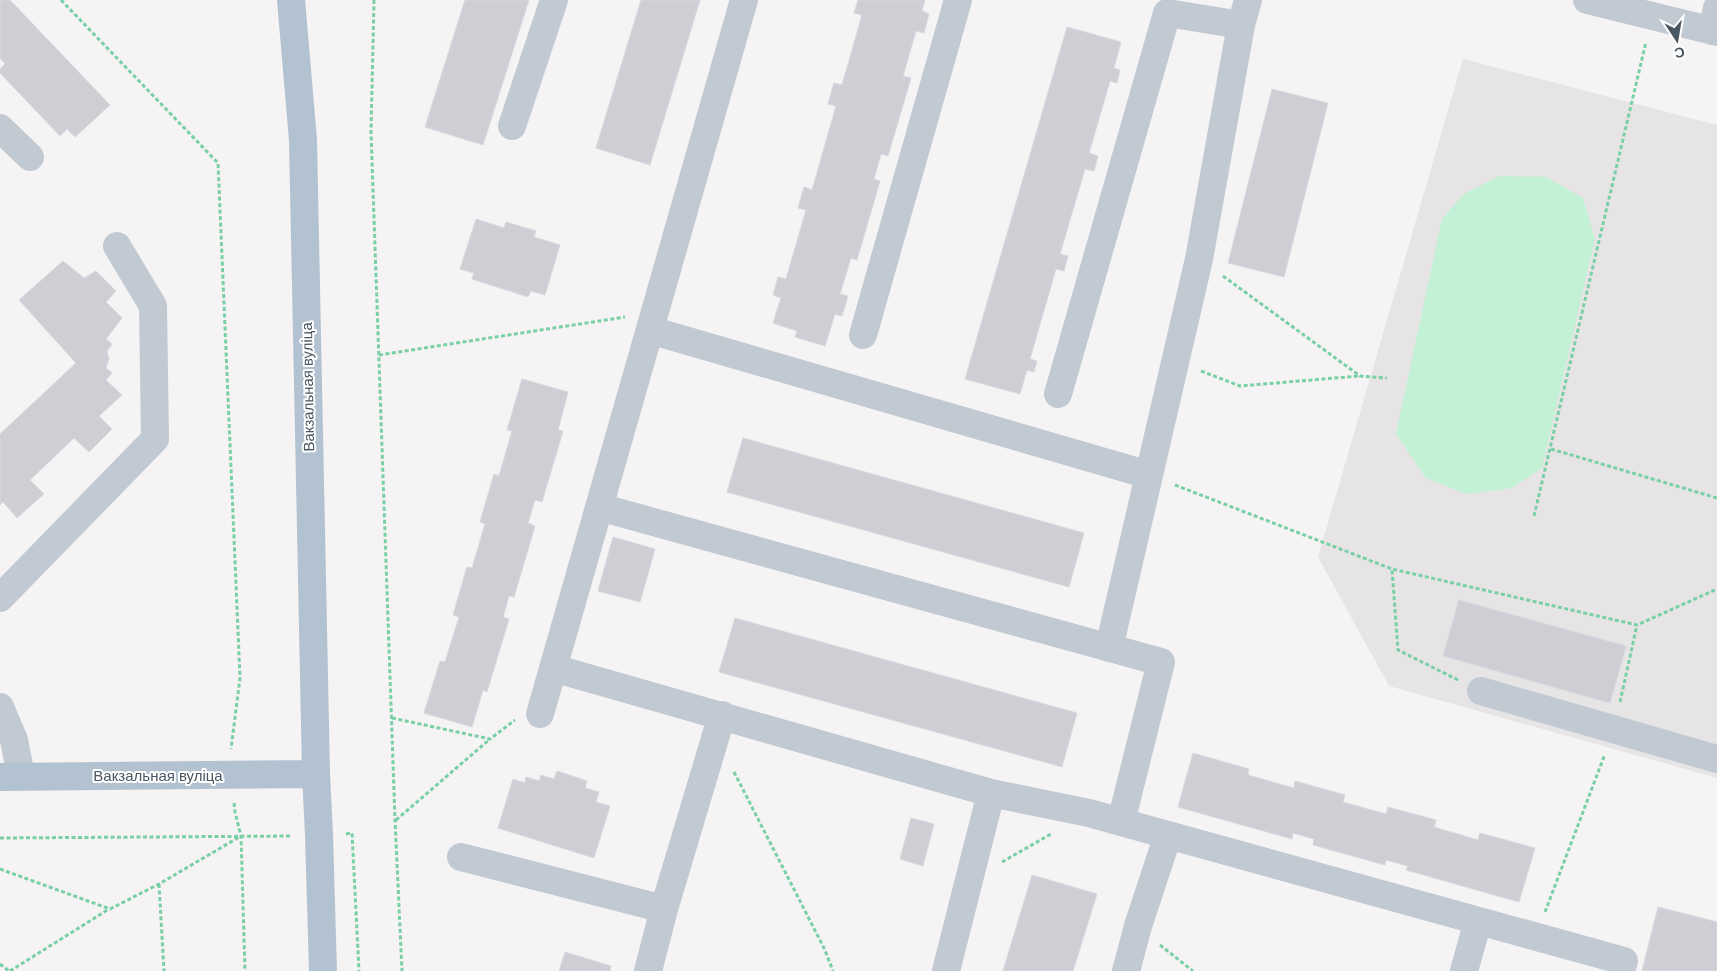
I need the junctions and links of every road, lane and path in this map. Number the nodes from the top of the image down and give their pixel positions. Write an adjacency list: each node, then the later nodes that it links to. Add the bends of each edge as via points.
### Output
1 (61, 0): 43 (path, via 218,163 240,678 231,747)
2 (291, 0): 42 (main road, Вакзальная вуліца, via 303,140)
3 (374, 0): 18 (path, via 371,132)
4 (554, 0): 11 (lane)
5 (744, 0): 16 (lane)
6 (958, 0): 17 (lane)
7 (1588, 0): 9 (lane)
8 (1244, 13): 15 (lane); 22 (lane, via 1167,13)
9 (1653, 15): 10 (lane); 23 (path)
10 (1715, 24)
11 (512, 126)
12 (0, 128): 13 (lane)
13 (30, 157)
14 (117, 246): 30 (lane, via 153,306 155,439)
15 (1200, 259): 19 (lane); 20 (path)
16 (652, 321): 18 (path); 24 (lane); 26 (lane)
17 (863, 335)
18 (379, 354): 37 (path)
19 (1176, 361): 20 (path, via 1240,386); 24 (lane)
20 (1360, 376): 21 (path)
21 (1387, 378)
22 (1058, 394)
23 (1550, 449): 25 (path); 27 (path)
24 (1149, 475): 28 (path); 32 (lane)
25 (1717, 498)
26 (599, 507): 32 (lane); 33 (lane)
27 (1534, 516)
28 (1392, 569): 31 (path); 34 (path, via 1398,650)
29 (1717, 589): 31 (path)
30 (0, 598)
31 (1637, 625): 39 (path)
32 (1109, 648): 48 (lane, via 1161,662)
33 (553, 668): 36 (lane); 38 (lane)
34 (1481, 691): 39 (lane)
35 (0, 706): 44 (lane, via 14,740)
36 (530, 715): 40 (path)
37 (392, 718): 40 (path); 47 (path)
38 (719, 726): 45 (lane); 57 (lane); 68 (path)
39 (1614, 729): 41 (lane); 60 (path)
40 (490, 739): 47 (path)
41 (1717, 759)
42 (316, 774): 43 (main road, Вакзальная вуліца); 65 (main road, Вакзальная вуліца)
43 (233, 776): 44 (main road, Вакзальная вуліца); 50 (path, via 235,812)
44 (11, 777)
45 (991, 793): 46 (lane); 69 (lane)
46 (1088, 813): 48 (lane); 54 (path, via 1002,861)
47 (395, 820): 66 (path)
48 (1121, 822): 49 (lane)
49 (1168, 835): 58 (lane); 59 (lane)
50 (241, 836): 51 (path); 55 (path); 64 (path)
51 (0, 838)
52 (461, 858): 57 (lane)
53 (0, 870): 56 (path)
54 (1000, 870)
55 (159, 884): 56 (path); 63 (path)
56 (110, 909): 62 (path)
57 (664, 909): 67 (lane)
58 (1478, 921): 60 (lane); 72 (lane)
59 (1138, 926): 70 (lane); 71 (path)
60 (1536, 936): 73 (lane, via 1624,961)
61 (0, 964): 62 (path)
62 (9, 971)
63 (164, 971)
64 (245, 971)
65 (323, 971)
66 (402, 971)
67 (648, 971)
68 (833, 971)
69 (946, 971)
70 (1126, 971)
71 (1193, 971)
72 (1464, 971)
73 (1621, 971)

